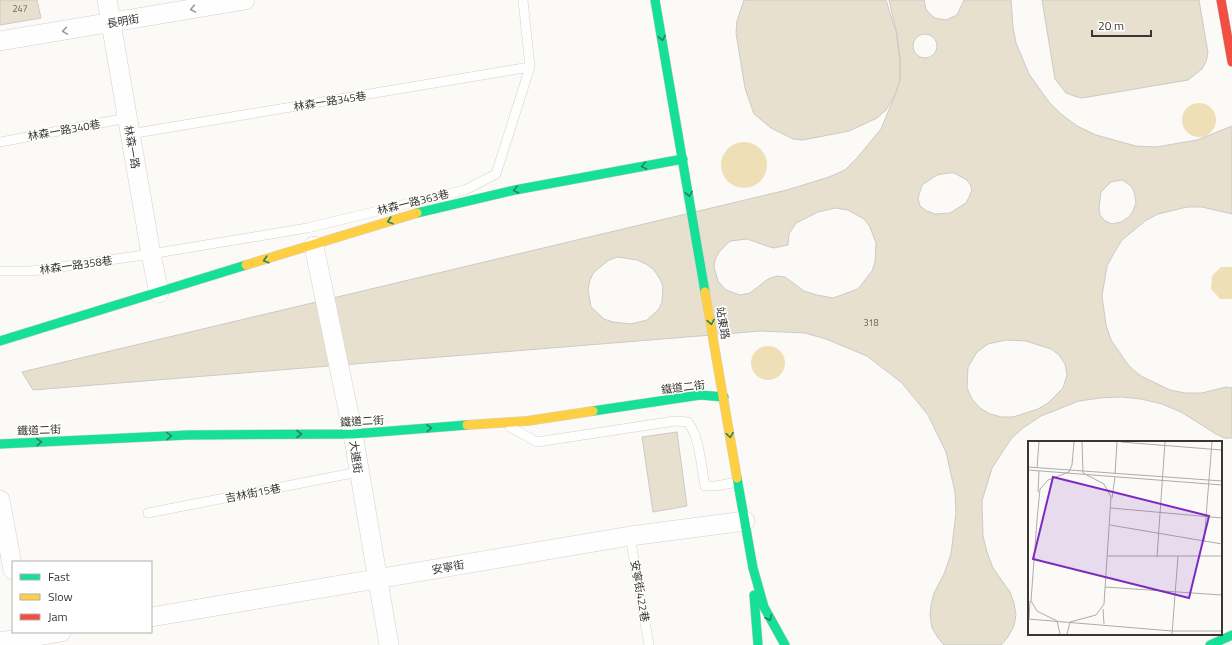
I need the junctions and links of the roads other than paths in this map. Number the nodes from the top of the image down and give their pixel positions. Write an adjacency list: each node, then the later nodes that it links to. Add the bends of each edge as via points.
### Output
1 (107, 0): 6 (street, 林森一路)
2 (246, 0): 6 (street, 長明街, one-way to 6)
3 (523, 0): 9 (lane, 林森一路363巷)
4 (655, 0): 12 (street, 站東路, one-way to 12)
5 (1221, 0): 8 (street)
6 (112, 24): 7 (street, 長明街, one-way to 7); 10 (street, 林森一路)
7 (0, 41)
8 (1232, 62)
9 (530, 67): 10 (lane, 林森一路345巷); 14 (lane, 林森一路363巷, via 496,174 465,190 307,228)
10 (128, 126): 11 (lane, 林森一路340巷); 14 (street, 林森一路)
11 (0, 142)
12 (683, 159): 13 (street, one-way to 13, via 469,199); 18 (street, 站東路, one-way to 18)
13 (314, 246): 16 (street, one-way to 16); 20 (street, 大連街)
14 (151, 254): 15 (lane, 林森一路358巷, via 32,271); 16 (street, 林森一路)
15 (0, 271)
16 (159, 293): 17 (street)
17 (0, 341)
18 (724, 397): 19 (street, 鐵道二街, via 700,395); 23 (street, 站東路, one-way to 23)
19 (503, 423): 20 (street, 鐵道二街, one-way to 19); 23 (lane, via 537,442 675,421 688,422 696,441 705,486)
20 (353, 434): 21 (street, 鐵道二街, one-way to 20, via 188,435); 22 (street, 大連街)
21 (0, 444)
22 (358, 472): 25 (lane, 吉林街15巷); 30 (street, 大連街)
23 (737, 482): 26 (street, 站東路)
24 (0, 500): 28 (street)
25 (148, 513)
26 (745, 521): 27 (street, 安寧街); 29 (street, 站東路)
27 (630, 536): 30 (street, 安寧街); 37 (lane, 安寧街422巷)
28 (12, 565)
29 (753, 568): 38 (street); 39 (street, 站東路, one-way to 39, via 764,607)
30 (377, 579): 31 (street, 安寧街); 36 (street, 大連街)
31 (152, 617)
32 (55, 633): 34 (street)
33 (1232, 635): 40 (street)
34 (27, 638): 35 (street)
35 (0, 642)
36 (388, 645)
37 (649, 645)
38 (758, 645)
39 (785, 645)
40 (1210, 645)

